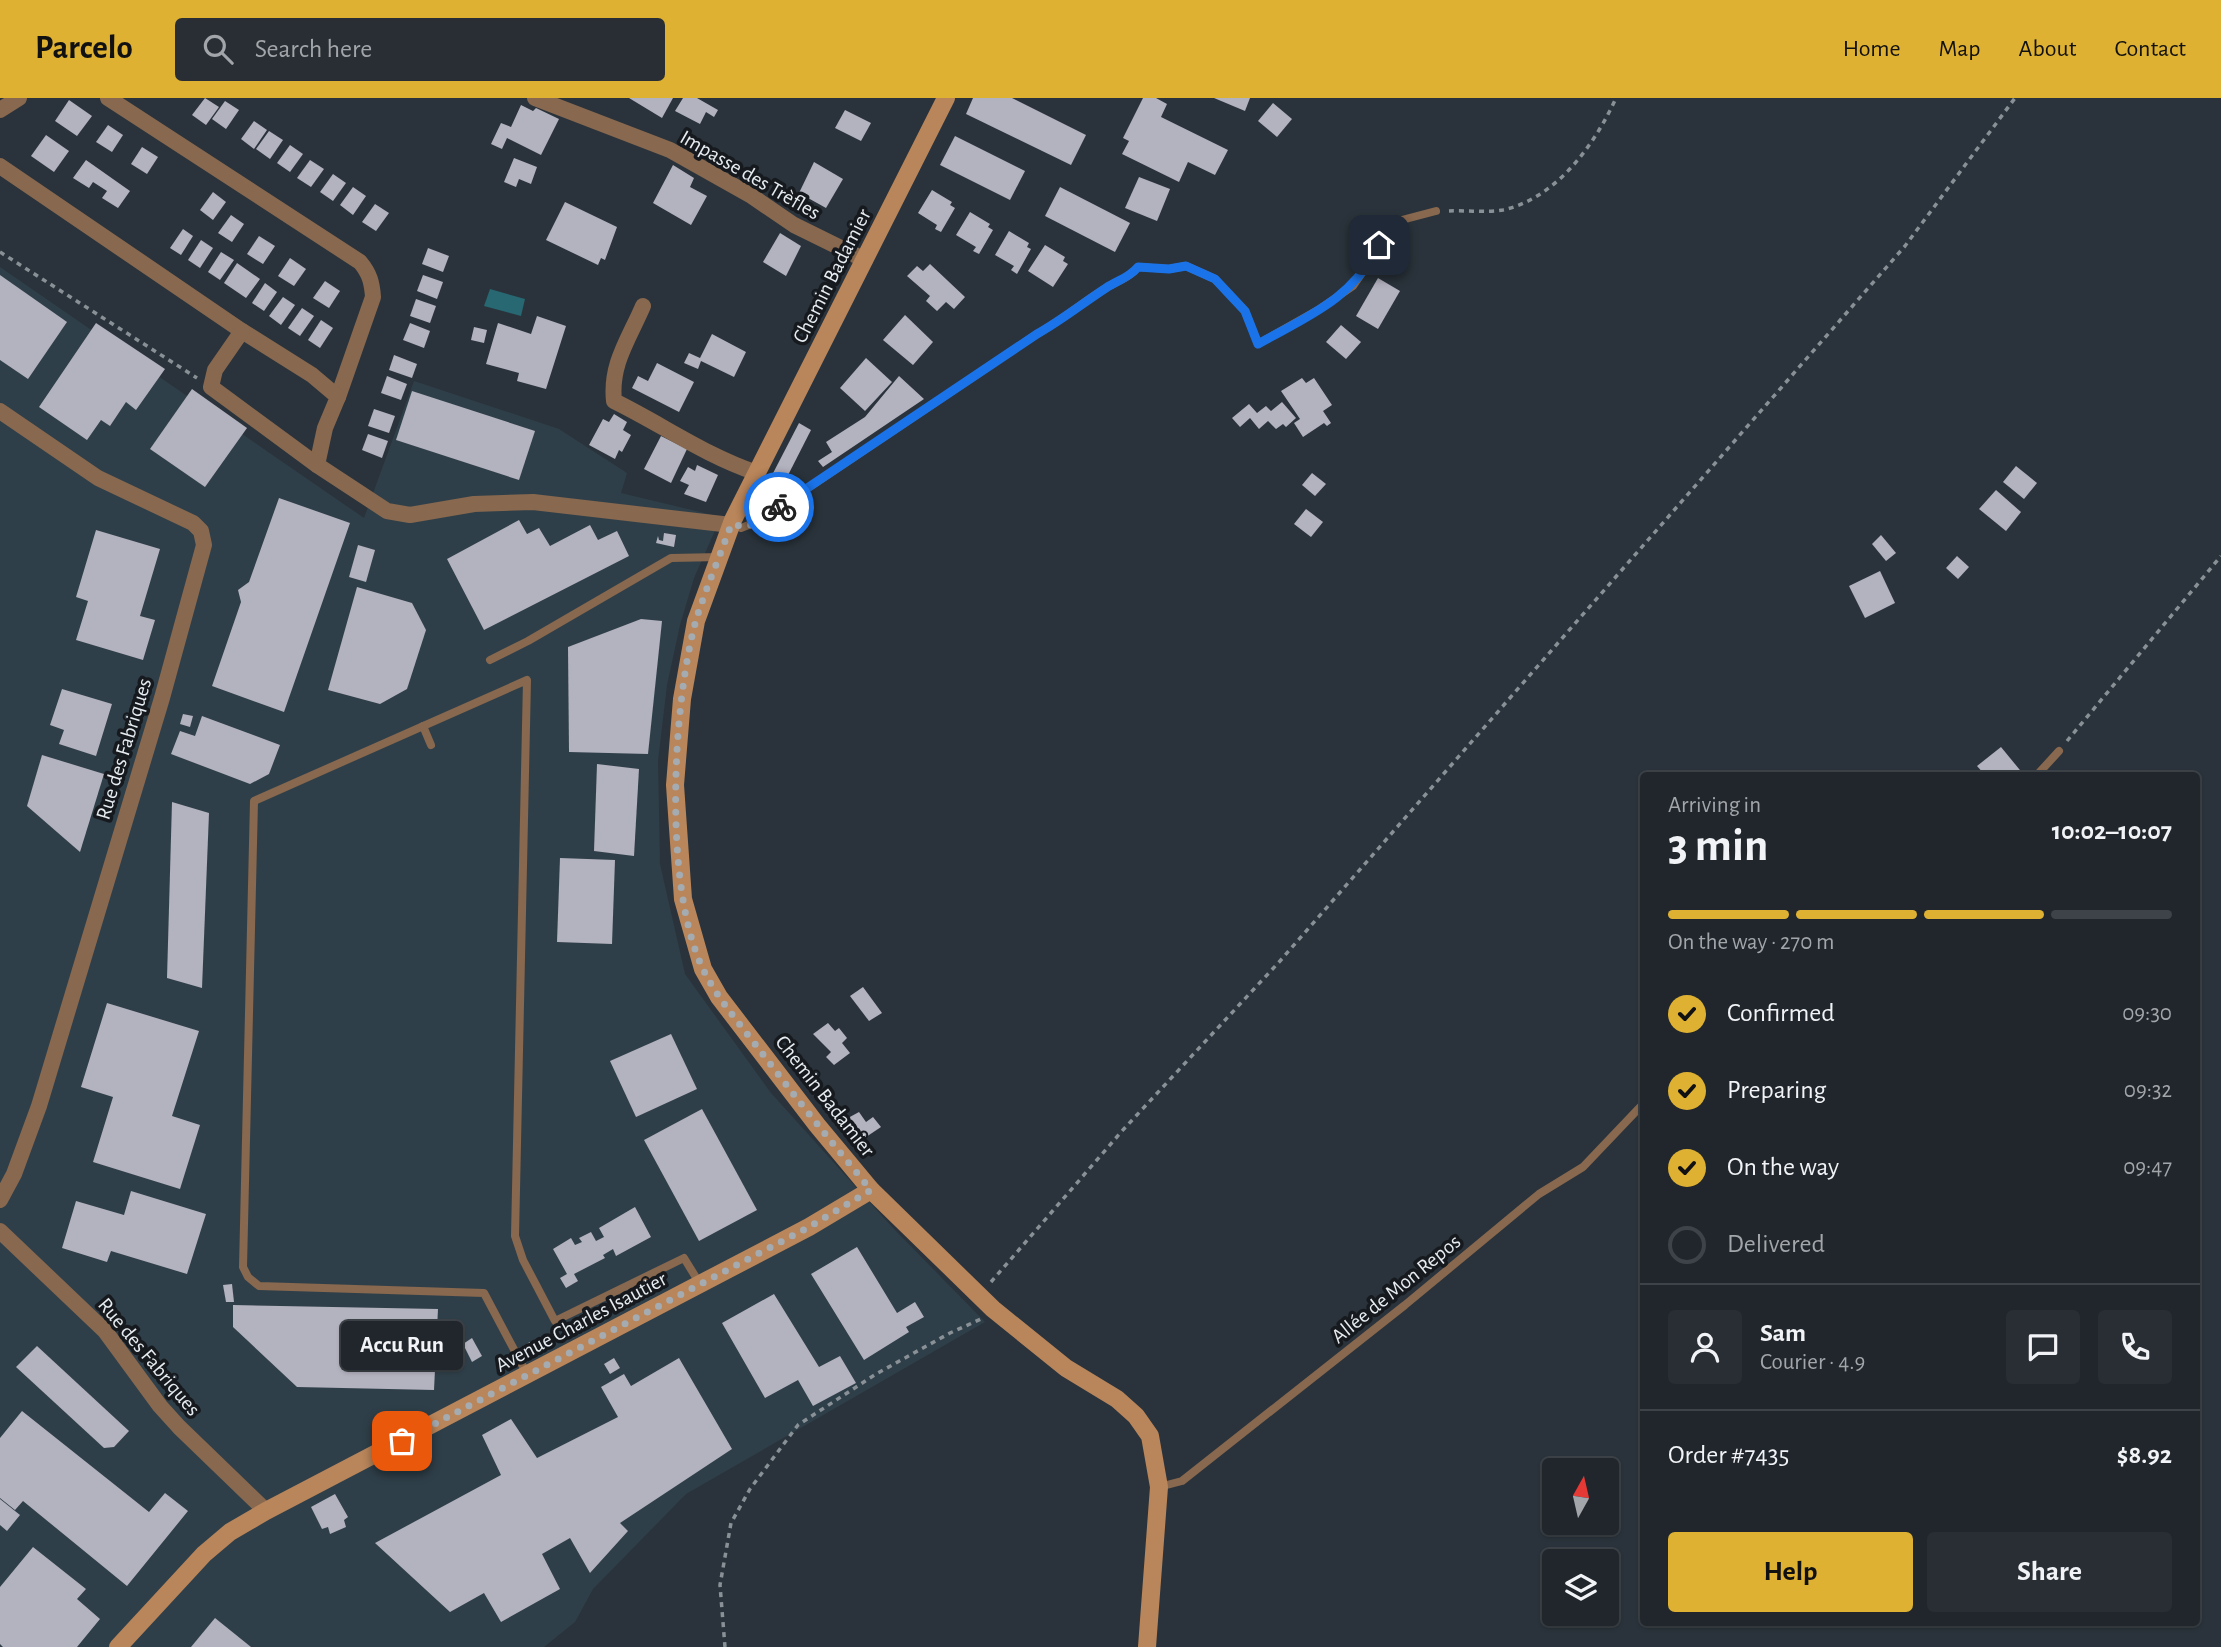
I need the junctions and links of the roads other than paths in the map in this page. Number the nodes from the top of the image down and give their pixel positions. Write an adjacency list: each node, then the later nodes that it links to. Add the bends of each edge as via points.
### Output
1 (19, 98): 5 (street)
2 (108, 98): 11 (street, via 367,270 373,297)
3 (535, 98): 8 (street, Impasse des Trèfles, via 670,150 794,225)
4 (946, 98): 8 (street, Chemin Badamier)
5 (0, 110)
6 (0, 166): 10 (street)
7 (1436, 211): 15 (lane, via 1398,221 1353,286 1258,344 1245,311 1215,279 1186,266 1138,267 759,521)
8 (865, 260): 14 (street, Chemin Badamier)
9 (643, 306): 14 (street, via 617,360 614,401 702,450)
10 (242, 331): 11 (street, via 312,374); 13 (street, via 215,370 211,387)
11 (338, 397): 13 (street)
12 (0, 411): 24 (street, Rue des Fabriques, via 98,478 193,523 201,531 204,545 39,1106)
13 (317, 466): 15 (street, via 387,510 410,515 474,504 533,502)
14 (757, 473): 15 (street, Chemin Badamier)
15 (731, 525): 16 (street, Chemin Badamier)
16 (720, 557): 17 (lane, via 671,558); 23 (street, Chemin Badamier, via 696,621 682,699 675,785 679,862 691,935 719,998)
17 (490, 660)
18 (423, 726): 19 (lane); 26 (lane, via 527,680 515,1236 523,1261 555,1321 684,1258); 27 (lane, via 254,801 243,1267 259,1286 484,1293)
19 (431, 745)
20 (2059, 751): 21 (lane)
21 (2040, 772)
22 (1640, 1107): 28 (lane, Allée de Mon Repos, via 1583,1167 1539,1195 1182,1481)
23 (871, 1190): 26 (street, Avenue Charles Isautier); 28 (street, Chemin Badamier, via 993,1309 1066,1368 1136,1416 1150,1436)
24 (0, 1200)
25 (0, 1231): 29 (street, Rue des Fabriques, via 105,1331 178,1427)
26 (700, 1284): 27 (street, Avenue Charles Isautier)
27 (528, 1376): 29 (street, Avenue Charles Isautier)
28 (1160, 1487): 31 (street, Chemin Badamier)
29 (266, 1511): 30 (street, Avenue Charles Isautier, via 204,1554)
30 (118, 1647)
31 (1147, 1647)

